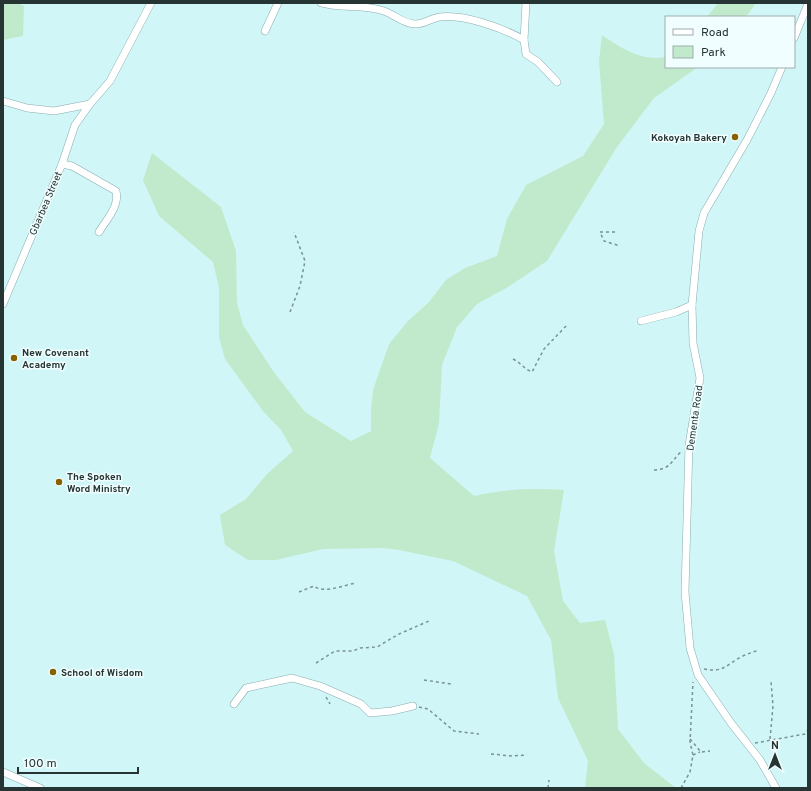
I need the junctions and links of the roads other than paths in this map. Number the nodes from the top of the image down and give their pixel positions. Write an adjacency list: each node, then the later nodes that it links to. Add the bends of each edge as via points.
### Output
1 (151, 3): 12 (street, Gbarbea Street, via 110,81)
2 (278, 3): 6 (street)
3 (320, 3): 8 (street, via 382,10 403,23 415,24 440,17 486,23)
4 (526, 3): 8 (street)
5 (808, 4): 7 (street)
6 (266, 31)
7 (795, 36)
8 (524, 40): 10 (street, via 526,54 538,62)
9 (782, 68): 16 (street, Dementa Road, via 772,93 747,140 704,213 699,231)
10 (557, 82)
11 (3, 101): 12 (street, via 28,108 54,111)
12 (90, 104): 13 (street, Gbarbea Street, via 75,125)
13 (62, 164): 14 (street, via 72,166 116,191 118,197 115,205); 15 (street, Gbarbea Street)
14 (100, 232)
15 (3, 304)
16 (692, 305): 17 (street); 22 (street, Dementa Road, via 693,343 700,378 689,445 685,592 690,648 698,675 760,760)
17 (641, 321)
18 (234, 704): 19 (street, via 246,688 292,678 320,686 361,704 370,713)
19 (413, 706)
20 (3, 772): 21 (street)
21 (40, 788)
22 (776, 788)

